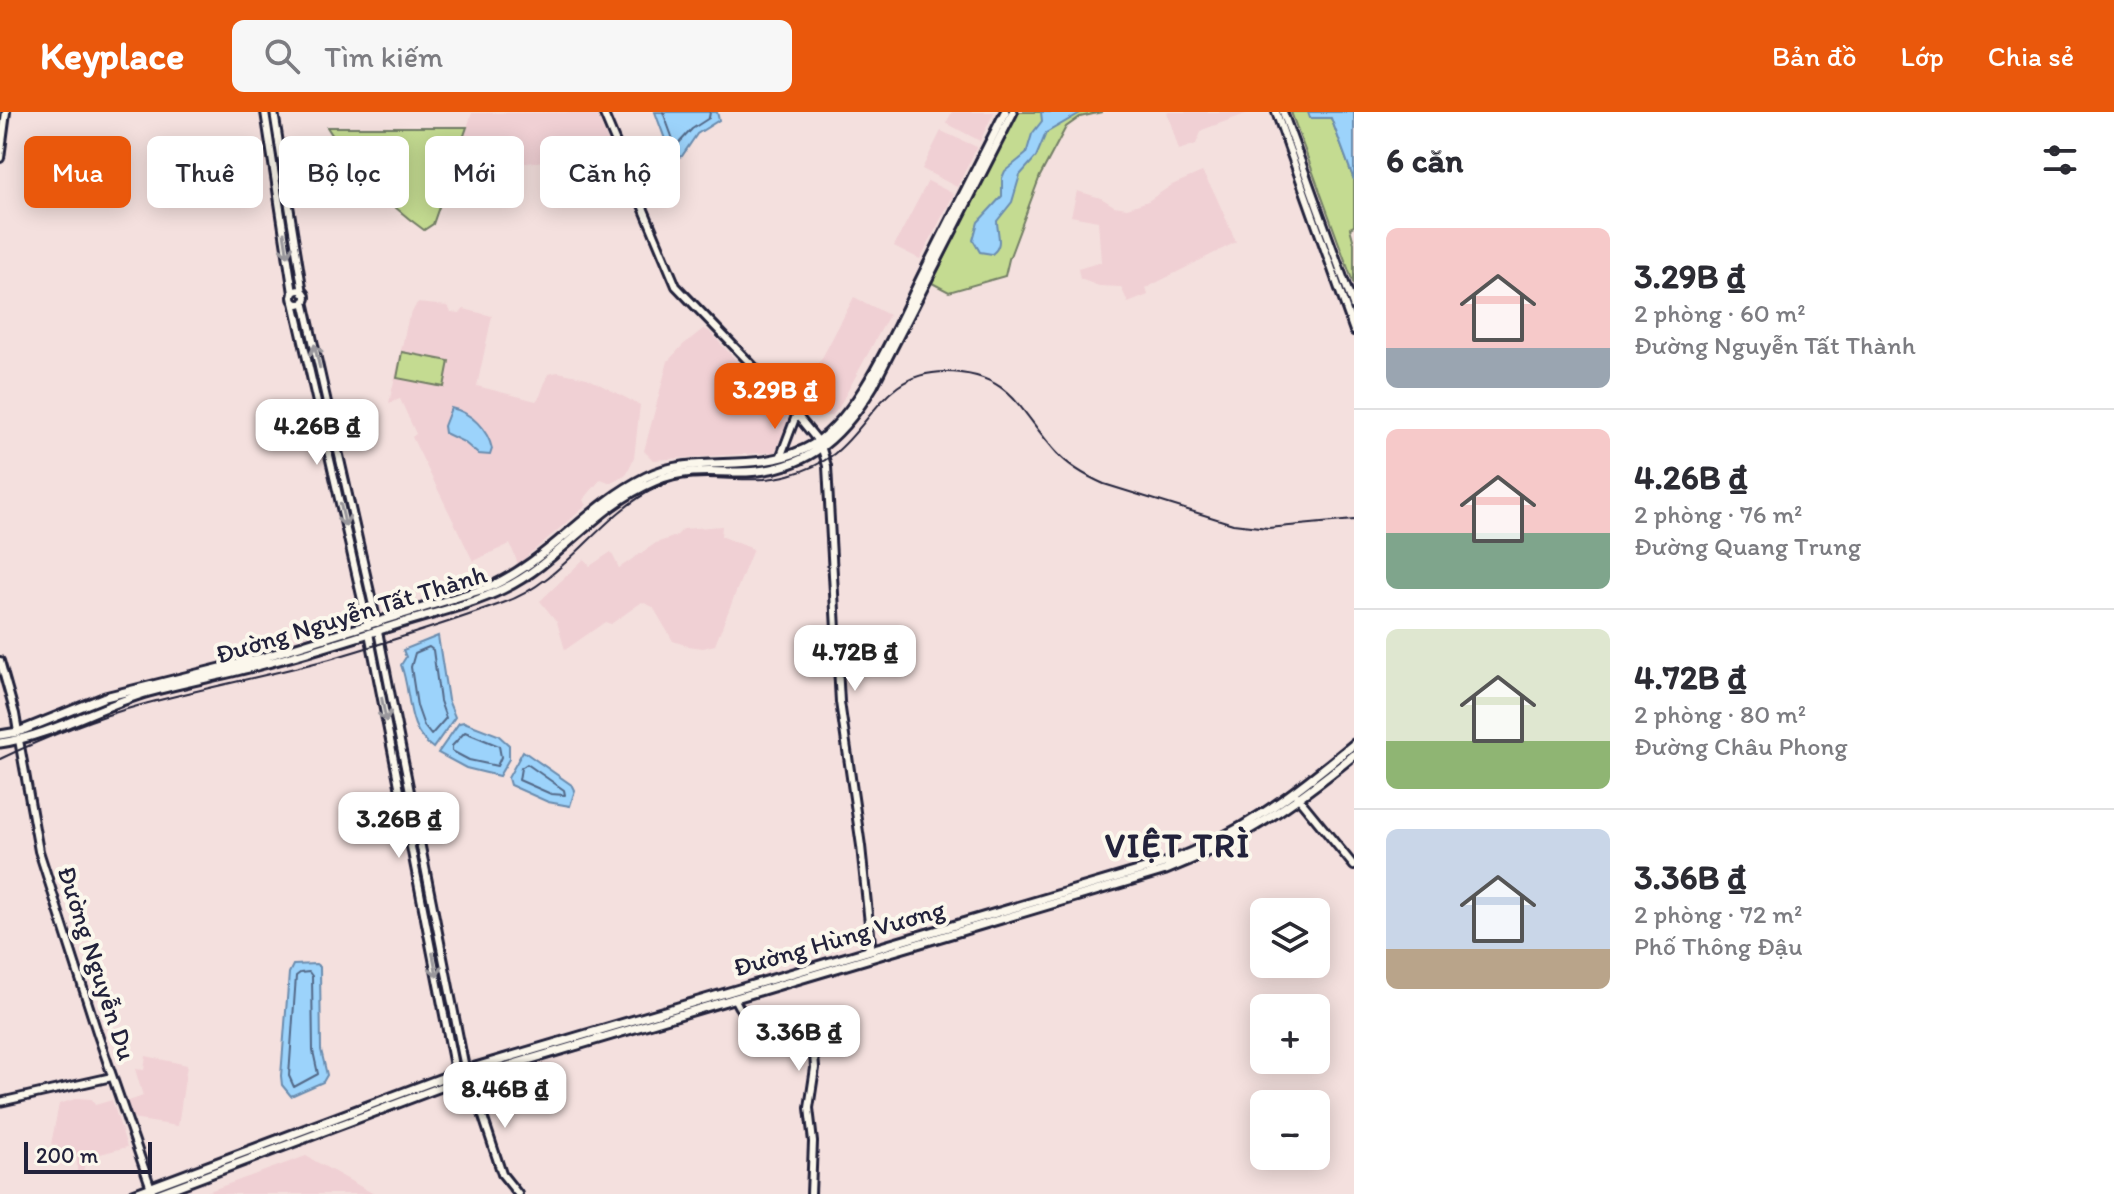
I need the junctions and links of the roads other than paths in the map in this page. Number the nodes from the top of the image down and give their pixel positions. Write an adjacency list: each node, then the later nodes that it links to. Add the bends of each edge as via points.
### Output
1 (6, 112): 8 (main road)
2 (268, 112): 9 (main road, one-way to 9); 10 (main road)
3 (603, 112): 16 (main road, via 672,280)
4 (1005, 112): 15 (main road, Đường Nguyễn Tất Thành)
5 (1013, 112): 15 (main road, Đường Nguyễn Tất Thành)
6 (1276, 112): 14 (main road)
7 (1283, 112): 13 (main road)
8 (0, 158)
9 (293, 293): 10 (main road); 12 (main road)
10 (303, 293): 11 (main road)
11 (304, 301): 12 (main road); 20 (main road, one-way to 11)
12 (294, 302): 21 (main road, one-way to 21)
13 (1354, 308)
14 (1354, 331)
15 (875, 376): 17 (main road, Đường Nguyễn Tất Thành, via 851,418)
16 (797, 413): 17 (main road); 18 (main road)
17 (820, 445): 18 (main road, Đường Nguyễn Tất Thành); 19 (main road, Đường Nguyễn Tất Thành, via 781,467); 35 (main road, via 827,466 840,702)
18 (780, 459): 19 (main road, Đường Nguyễn Tất Thành)
19 (737, 468): 22 (main road, Đường Nguyễn Tất Thành, via 657,479 612,504 516,582 490,595)
20 (368, 584): 21 (main road); 22 (main road)
21 (359, 586): 23 (main road)
22 (378, 627): 23 (main road, Đường Nguyễn Tất Thành); 39 (main road)
23 (368, 630): 24 (main road, Đường Nguyễn Tất Thành); 38 (main road, one-way to 38)
24 (290, 653): 26 (main road, Đường Nguyễn Tất Thành, via 134,688); 27 (main road, Đường Nguyễn Tất Thành)
25 (0, 661): 29 (main road, Đường Nguyễn Du)
26 (78, 707): 27 (main road); 29 (main road, Đường Nguyễn Tất Thành)
27 (81, 716): 29 (main road, Đường Nguyễn Tất Thành)
28 (0, 735): 29 (main road, Đường Nguyễn Tất Thành)
29 (18, 736): 30 (main road, Đường Nguyễn Tất Thành); 41 (main road, Đường Nguyễn Du, via 39,851)
30 (0, 743)
31 (1354, 744): 33 (main road, Đường Hùng Vương)
32 (1354, 755): 33 (main road, Đường Hùng Vương)
33 (1296, 795): 34 (main road); 35 (main road, Đường Hùng Vương, via 1243,828 1165,863); 36 (main road, Đường Hùng Vương, via 1261,825 1166,870)
34 (1354, 866)
35 (871, 947): 37 (main road, Đường Hùng Vương)
36 (734, 998): 37 (main road, Đường Hùng Vương); 49 (main road, via 752,1022 802,1032 813,1040)
37 (652, 1018): 39 (main road, Đường Hùng Vương)
38 (453, 1061): 40 (main road); 42 (main road)
39 (467, 1075): 42 (main road, Đường Hùng Vương); 48 (main road, via 502,1174)
40 (445, 1076): 42 (main road, Đường Hùng Vương); 45 (main road, Đường Hùng Vương)
41 (112, 1077): 43 (main road); 45 (main road, Đường Nguyễn Du)
42 (456, 1077): 44 (main road, Đường Hùng Vương)
43 (0, 1102)
44 (186, 1183): 45 (main road, Đường Hùng Vương); 47 (main road)
45 (151, 1188): 46 (main road, Đường Hùng Vương)
46 (133, 1194)
47 (180, 1194)
48 (518, 1194)
49 (811, 1194)

